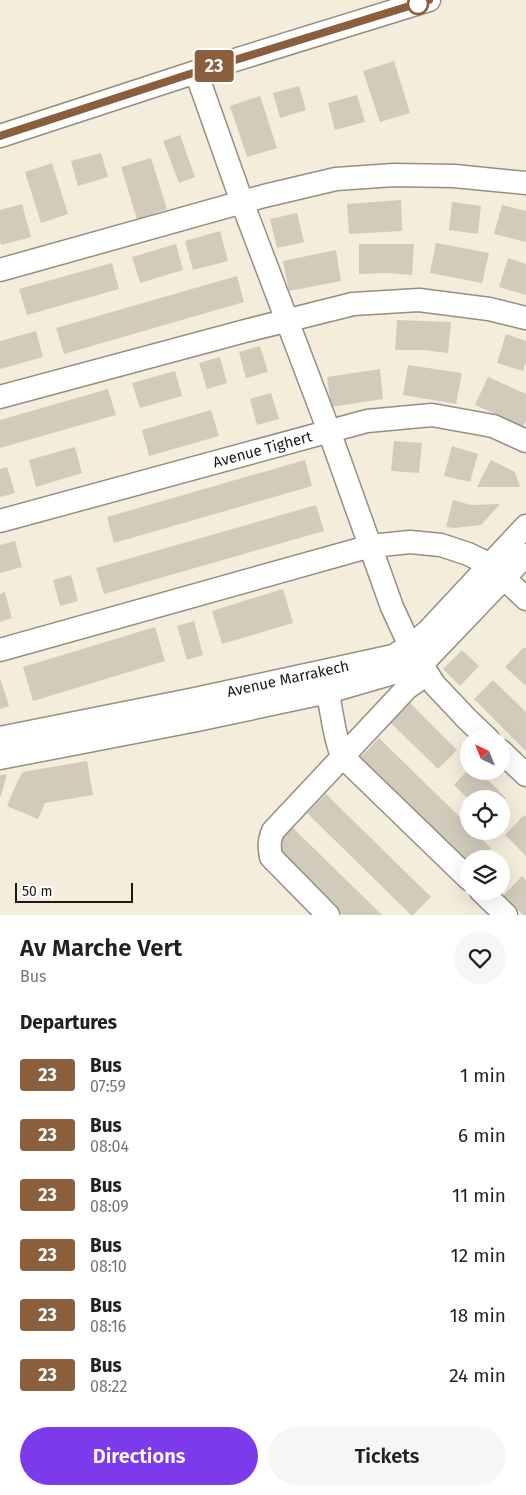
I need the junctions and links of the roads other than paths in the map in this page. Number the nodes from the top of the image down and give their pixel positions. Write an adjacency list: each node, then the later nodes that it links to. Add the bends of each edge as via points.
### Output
1 (413, 2): 2 (street)
2 (196, 72): 3 (street); 5 (street)
3 (0, 136)
4 (526, 183): 5 (street, via 454,176 394,175 336,179)
5 (242, 202): 6 (street); 8 (street)
6 (0, 270)
7 (526, 318): 8 (street, via 489,309 419,300 353,304)
8 (287, 321): 9 (street); 10 (street)
9 (0, 397)
10 (328, 431): 11 (street, Avenue Tighert, via 367,421 432,415 494,426); 12 (street, Avenue Tighert); 14 (street)
11 (526, 442)
12 (0, 521)
13 (526, 526): 16 (street, Avenue Marrakech)
14 (371, 546): 16 (street, via 410,542 440,545 468,554); 18 (street); 19 (street, via 392,607)
15 (526, 555): 16 (street, Avenue Marrakech)
16 (497, 571): 17 (street); 19 (street, Avenue Marrakech)
17 (526, 599)
18 (0, 650)
19 (419, 662): 20 (street, Avenue Marrakech, via 398,673); 22 (street, via 434,684); 24 (street, via 407,688)
20 (325, 682): 21 (street, Avenue Marrakech); 24 (street)
21 (128, 722): 23 (street, Avenue Marrakech); 25 (street, Avenue Marrakech)
22 (479, 730)
23 (0, 738)
24 (342, 756): 28 (street); 30 (street, via 273,831 268,845 271,857)
25 (0, 758)
26 (510, 760): 27 (street)
27 (526, 775)
28 (460, 870)
29 (491, 900): 31 (street)
30 (328, 915)
31 (506, 915)

